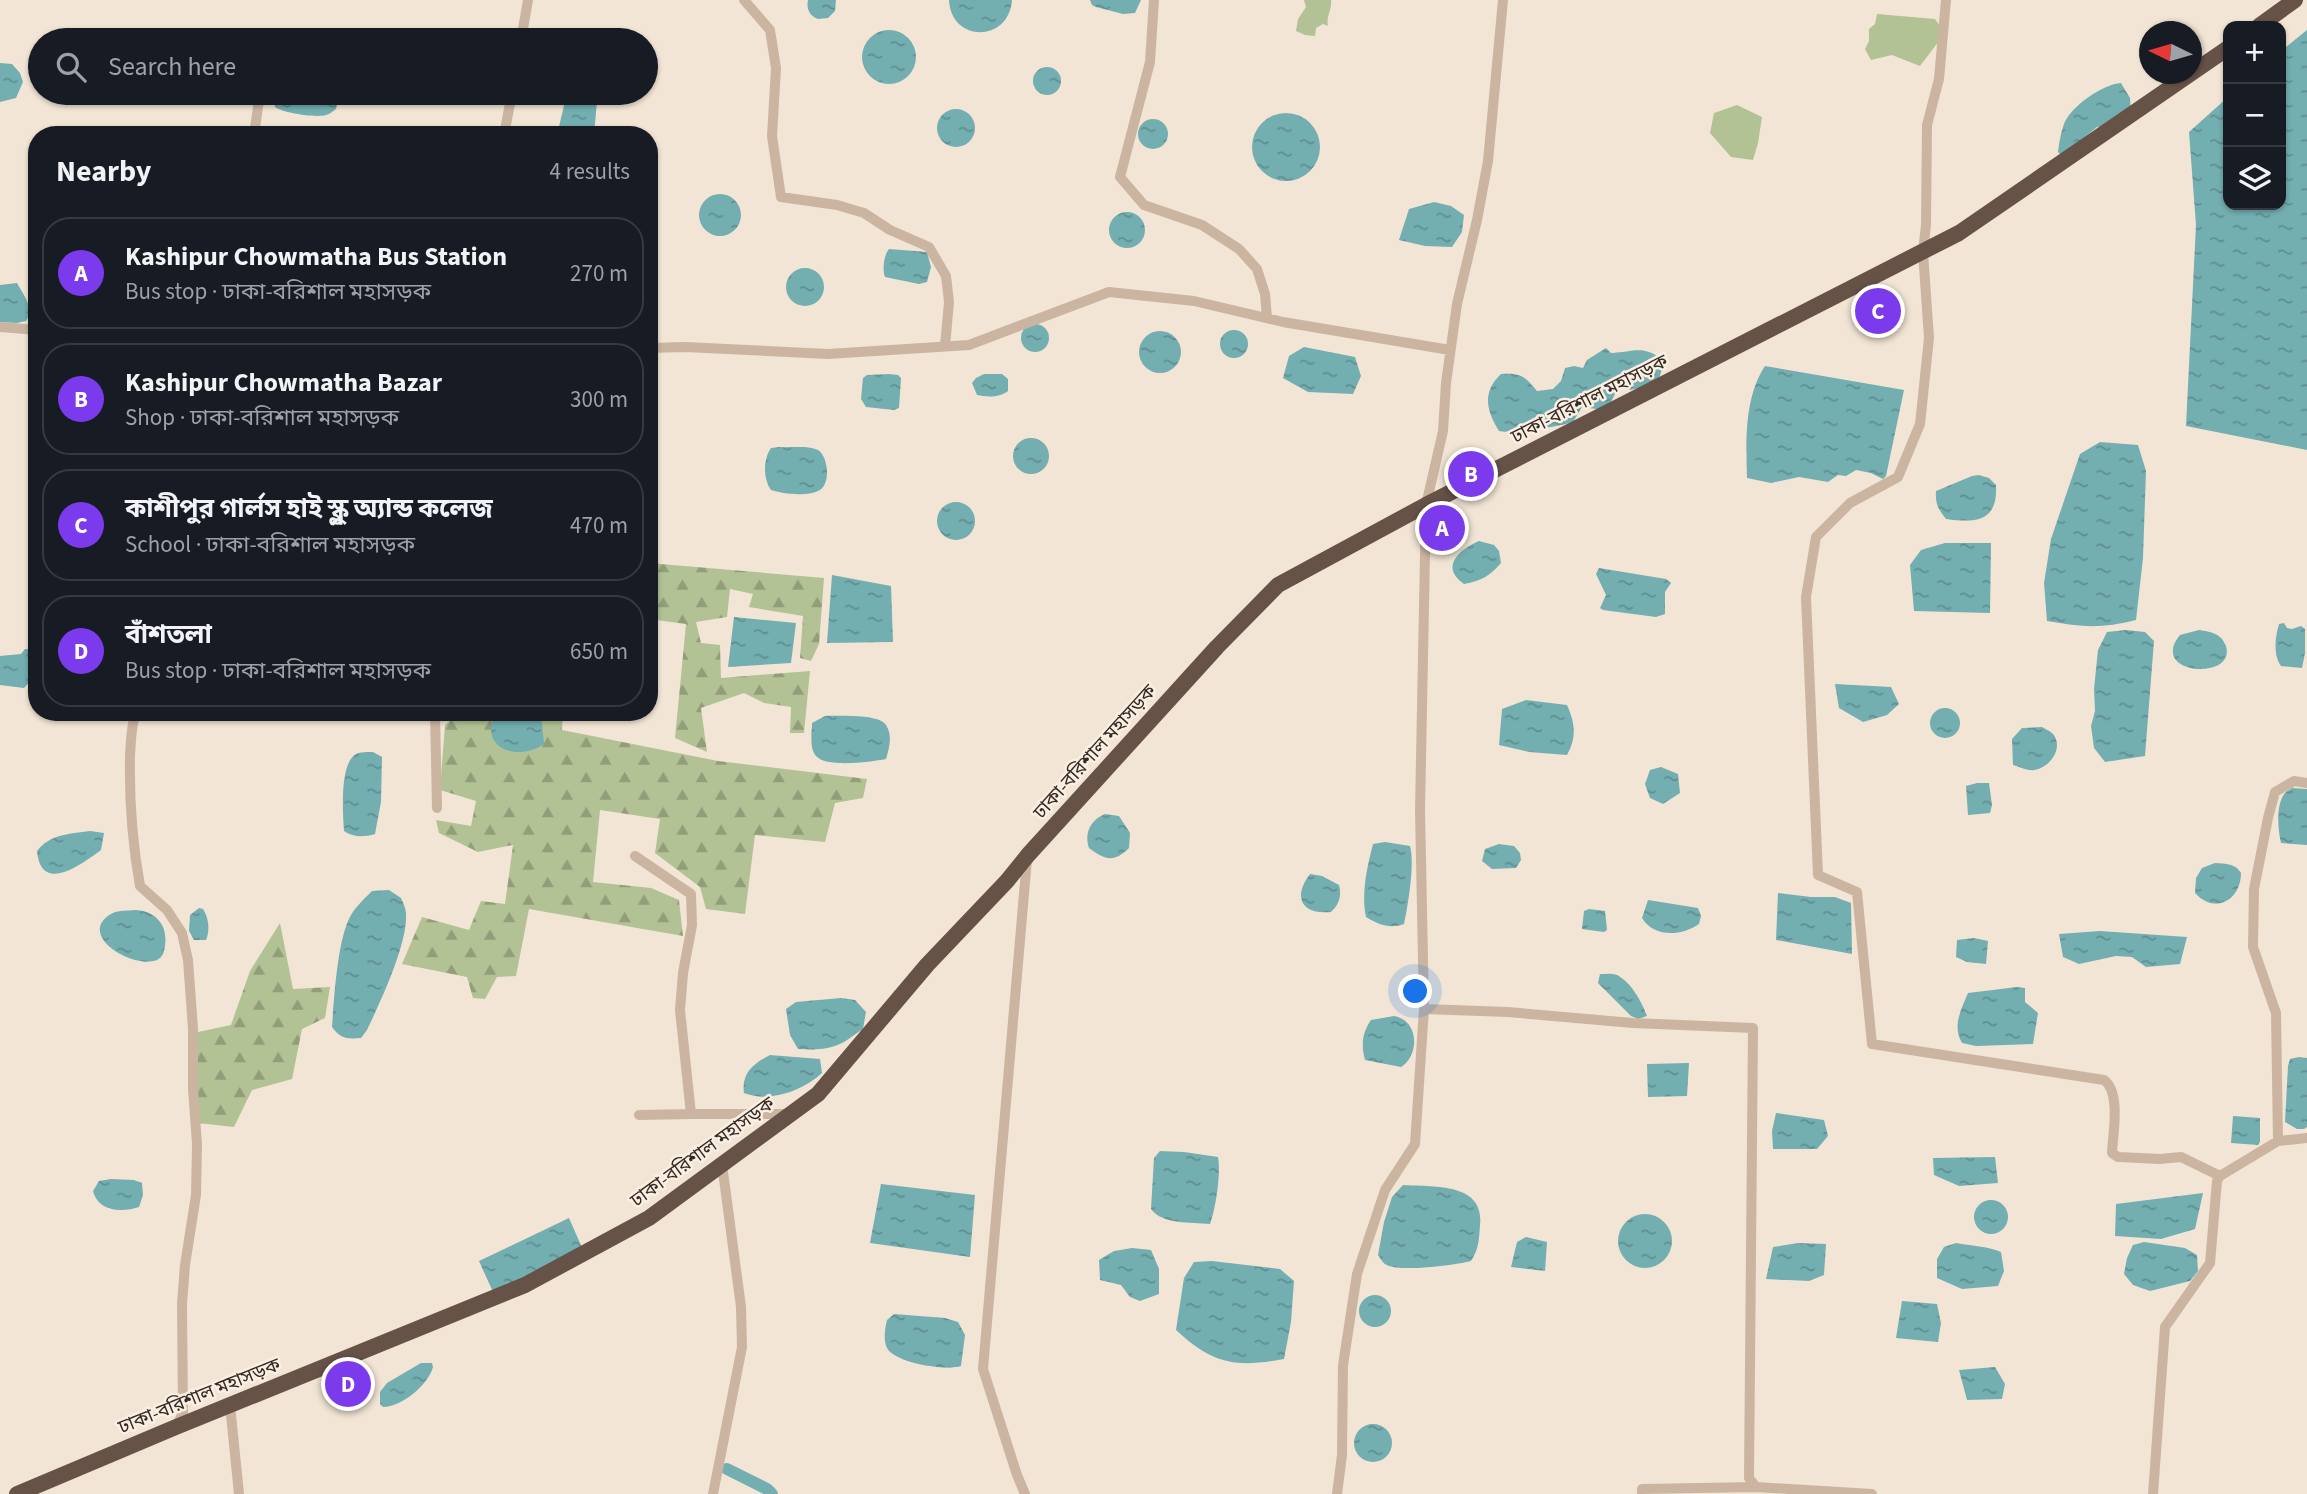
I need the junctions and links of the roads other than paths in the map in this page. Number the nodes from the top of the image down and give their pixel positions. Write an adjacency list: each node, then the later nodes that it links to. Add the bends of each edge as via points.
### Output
1 (528, 0): 8 (street)
2 (744, 0): 18 (street, via 770,30 776,68 772,136 781,197 864,213 929,247 946,276)
3 (1154, 0): 15 (street, via 1150,62 1120,177 1144,205 1202,225 1239,249 1257,269)
4 (1503, 0): 20 (street, via 1488,161)
5 (1946, 0): 14 (street, via 1939,79 1927,125)
6 (2295, 0): 7 (highway)
7 (2266, 21)
8 (523, 28)
9 (2223, 51): 14 (highway, ঢাকা-বরিশাল মহাসড়ক, via 1959,233)
10 (258, 105): 12 (street)
11 (510, 105): 13 (street)
12 (255, 126)
13 (506, 126)
14 (1923, 252): 21 (highway, ঢাকা-বরিশাল মহাসড়ক); 35 (street, via 1929,338 1920,424 1898,477 1850,503 1816,537 1806,597 1818,875 1857,892 1872,1044 2104,1080 2111,1085 2115,1099 2112,1153 2118,1157 2180,1157)
15 (1267, 318): 18 (street, via 1194,301 1109,292 969,345); 20 (street)
16 (0, 327): 17 (street)
17 (28, 329)
18 (945, 346): 19 (street, via 828,354)
19 (658, 348)
20 (1450, 350): 21 (street, via 1443,431)
21 (1426, 505): 26 (highway, ঢাকা-বরিশাল মহাসড়ক, via 1278,584); 28 (street, via 1420,810)
22 (133, 721): 37 (street, via 129,808 140,886 167,910 181,933 188,960 193,1029 196,1195 182,1304 183,1413)
23 (435, 721): 25 (street)
24 (2307, 783): 33 (street, via 2294,781 2275,792 2253,888 2253,947 2276,1013)
25 (437, 808)
26 (1028, 855): 29 (highway, ঢাকা-বরিশাল মহাসড়ক, via 817,1094); 42 (street, via 983,1369)
27 (635, 856): 30 (street, via 691,894 692,925 680,1010)
28 (1424, 1009): 38 (street, via 1753,1028 1749,1478); 43 (street, via 1415,1144 1385,1190 1357,1274 1343,1365)
29 (793, 1111): 30 (street); 34 (highway, ঢাকা-বরিশাল মহাসড়ক)
30 (691, 1114): 31 (street)
31 (639, 1115)
32 (2307, 1138): 33 (street)
33 (2278, 1141): 35 (street)
34 (722, 1164): 36 (highway, ঢাকা-বরিশাল মহাসড়ক, via 649,1218 525,1285); 41 (street, via 742,1347)
35 (2220, 1176): 46 (street, via 2210,1263 2165,1327)
36 (230, 1405): 37 (highway, ঢাকা-বরিশাল মহাসড়ক); 40 (street)
37 (176, 1427): 39 (highway, ঢাকা-বরিশাল মহাসড়ক)
38 (1756, 1487): 44 (street, via 1642,1489); 45 (street)
39 (17, 1494)
40 (239, 1494)
41 (713, 1494)
42 (1025, 1494)
43 (1337, 1494)
44 (1642, 1494)
45 (1872, 1494)
46 (2153, 1494)

